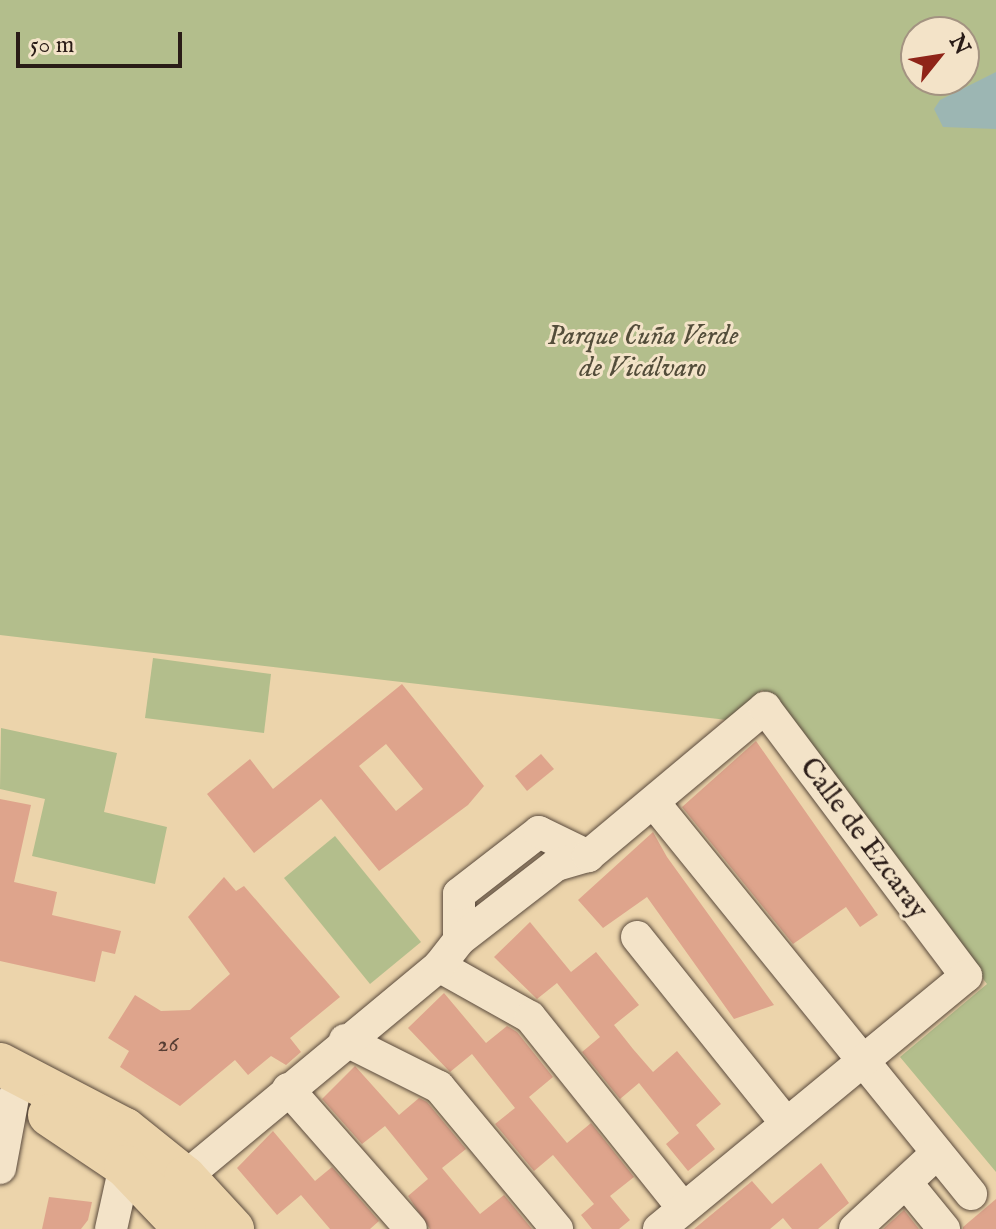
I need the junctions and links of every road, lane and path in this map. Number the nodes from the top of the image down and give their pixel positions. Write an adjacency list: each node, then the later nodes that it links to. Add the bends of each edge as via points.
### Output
1 (655, 804): 3 (street, Calle de Ezcaray, via 588,856 556,865 459,940); 5 (street); 5 (street, Calle de Ezcaray, via 765,708 966,976)
2 (637, 937): 8 (street)
3 (439, 966): 4 (street, Calle de Ezcaray); 15 (street, via 530,1017)
4 (345, 1040): 7 (street, Calle de Ezcaray); 19 (street, via 439,1087)
5 (860, 1066): 8 (street, Calle de Ezcaray); 9 (street)
6 (7, 1081): 10 (main road); 11 (street); 14 (main road, via 83,1101)
7 (288, 1089): 14 (street, Calle de Ezcaray); 18 (street)
8 (785, 1122): 15 (street, Calle de Ezcaray)
9 (937, 1153): 12 (street); 13 (street)
10 (125, 1166): 14 (main road); 16 (street)
11 (0, 1168)
12 (908, 1185): 21 (street); 22 (street)
13 (971, 1194)
14 (177, 1202): 17 (main road)
15 (683, 1208): 20 (street, Calle de Ezcaray)
16 (111, 1229)
17 (233, 1229)
18 (411, 1229)
19 (557, 1229)
20 (659, 1229)
21 (855, 1229)
22 (944, 1229)

